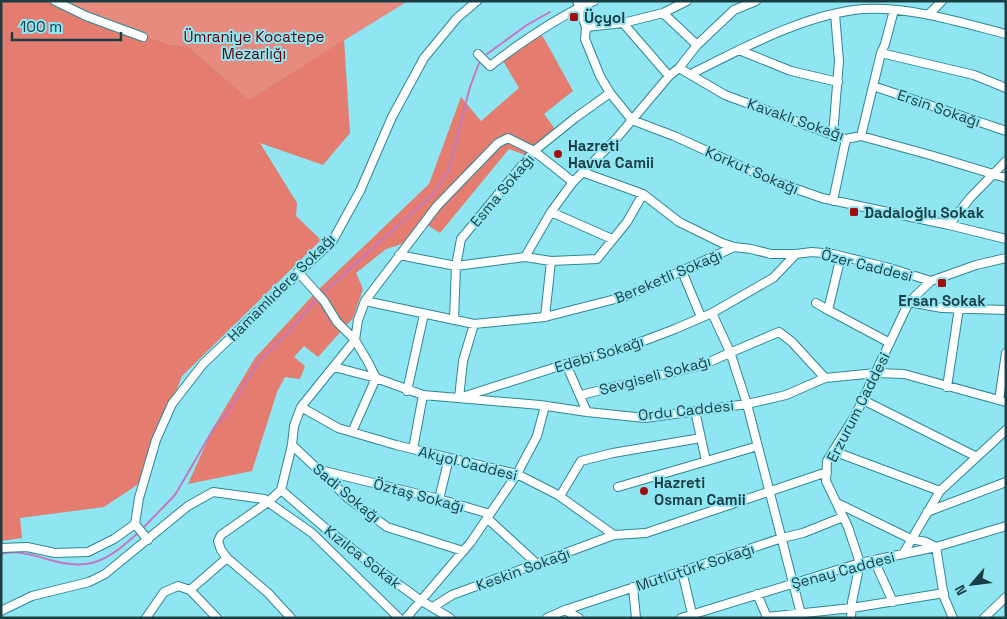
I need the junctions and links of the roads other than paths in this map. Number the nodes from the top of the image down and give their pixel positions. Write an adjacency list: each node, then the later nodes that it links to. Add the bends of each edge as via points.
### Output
1 (56, 1): 15 (street)
2 (478, 1): 53 (street, Hamamlıdere Sokağı, via 457,18 424,58 333,240)
3 (594, 1): 7 (street)
4 (687, 1): 9 (street)
5 (756, 1): 16 (street, via 734,10)
6 (942, 1): 11 (street)
7 (578, 4): 13 (street, Korkut Sokağı); 19 (street, via 490,66)
8 (894, 10): 10 (street); 11 (street); 18 (street)
9 (663, 13): 12 (street); 16 (street)
10 (834, 14): 17 (street); 23 (street)
11 (929, 14): 14 (street)
12 (623, 23): 13 (street); 22 (street)
13 (586, 28): 26 (street, Korkut Sokağı, via 586,39)
14 (1006, 34)
15 (143, 37)
16 (697, 45): 20 (street)
17 (739, 50): 21 (street); 23 (street, via 791,71)
18 (880, 53): 24 (street); 25 (street, via 974,75)
19 (478, 54)
20 (679, 68): 21 (street, Kavaklı Sokağı); 22 (street)
21 (691, 74): 29 (street, Kavaklı Sokağı, via 725,95)
22 (669, 76): 27 (street)
23 (838, 82): 29 (street)
24 (873, 86): 28 (street, Ersin Sokağı); 30 (street)
25 (1006, 88)
26 (610, 93): 27 (street, Korkut Sokağı); 32 (street, Esma Sokağı)
27 (632, 120): 34 (street); 39 (street, Korkut Sokağı, via 772,180)
28 (1006, 131)
29 (833, 135): 31 (street, Kavaklı Sokağı)
30 (861, 136): 31 (street, Kavaklı Sokağı); 35 (street, Kavaklı Sokağı)
31 (846, 139): 39 (street)
32 (534, 151): 37 (street); 46 (street, via 508,138 498,143 437,206); 51 (street, Esma Sokağı, via 461,239)
33 (1006, 161): 35 (street)
34 (582, 172): 37 (street); 38 (street, Özer Caddesi)
35 (992, 174): 36 (street, Kavaklı Sokağı); 41 (street)
36 (1006, 178)
37 (573, 182): 40 (street)
38 (643, 194): 42 (street, via 627,222); 44 (street, Özer Caddesi, via 679,222)
39 (833, 201): 41 (street, Korkut Sokağı)
40 (551, 212): 42 (street); 48 (street)
41 (950, 225): 43 (street, Korkut Sokağı)
42 (612, 239): 50 (street, via 597,259)
43 (1006, 239)
44 (734, 248): 45 (street, Özer Caddesi); 52 (street, Bereketli Sokağı)
45 (796, 254): 47 (street, Özer Caddesi, via 812,252); 61 (street, Edebi Sokağı, via 773,278)
46 (399, 255): 51 (street); 55 (street)
47 (842, 256): 54 (street, Özer Caddesi); 59 (street)
48 (525, 257): 50 (street); 51 (street)
49 (1006, 258): 54 (street, Erzurum Caddesi)
50 (551, 261): 63 (street)
51 (456, 266): 65 (street, Esma Sokağı)
52 (682, 271): 63 (street, Bereketli Sokağı, via 627,296); 64 (street)
53 (298, 272): 67 (street); 114 (street, Hamamlıdere Sokağı, via 203,364 172,404 156,440 139,498)
54 (931, 281): 56 (street, Erzurum Caddesi)
55 (365, 301): 62 (street, Bereketli Sokağı); 67 (street)
56 (909, 302): 58 (street); 68 (street, Erzurum Caddesi)
57 (816, 303): 59 (street)
58 (959, 308): 60 (street); 76 (street)
59 (828, 310): 68 (street)
60 (1006, 310)
61 (712, 313): 64 (street, Edebi Sokağı); 69 (street)
62 (424, 314): 65 (street, Bereketli Sokağı); 77 (street)
63 (545, 316): 66 (street, Bereketli Sokağı)
64 (701, 317): 71 (street, Edebi Sokağı, via 625,348)
65 (454, 320): 66 (street, Bereketli Sokağı)
66 (474, 324): 80 (street, via 463,361)
67 (355, 340): 72 (street); 74 (street)
68 (890, 343): 73 (street, Erzurum Caddesi)
69 (730, 352): 75 (street, Sevgiseli Sokağı, via 779,332); 79 (street, Sevgiseli Sokağı, via 703,365); 83 (street)
70 (1006, 353): 82 (street)
71 (566, 364): 79 (street); 80 (street, Edebi Sokağı)
72 (334, 367): 74 (street, Ordu Caddesi); 85 (street)
73 (876, 374): 75 (street, Ordu Caddesi); 76 (street, Ordu Caddesi, via 904,374); 81 (street, Erzurum Caddesi)
74 (376, 378): 77 (street, Ordu Caddesi); 89 (street)
75 (825, 378): 83 (street, Ordu Caddesi, via 786,395)
76 (947, 387): 82 (street, Ordu Caddesi)
77 (407, 391): 78 (street, Ordu Caddesi)
78 (423, 395): 80 (street, Ordu Caddesi); 93 (street)
79 (581, 395): 87 (street)
80 (459, 398): 84 (street, Ordu Caddesi)
81 (863, 400): 94 (street, Erzurum Caddesi); 95 (street)
82 (1002, 401)
83 (747, 404): 86 (street, Ordu Caddesi); 92 (street)
84 (545, 406): 87 (street, Ordu Caddesi); 100 (street, via 537,436)
85 (301, 407): 89 (street, Akyol Caddesi, via 338,428); 91 (street)
86 (695, 411): 87 (street, Ordu Caddesi, via 645,418); 90 (street)
87 (587, 412)
88 (1006, 430): 95 (street)
89 (352, 432): 93 (street, Akyol Caddesi)
90 (701, 438): 97 (street); 106 (street, via 581,461)
91 (292, 445): 98 (street, Sadi Sokağı); 103 (street)
92 (758, 446): 97 (street); 104 (street)
93 (413, 449): 96 (street, Akyol Caddesi)
94 (833, 452): 99 (street, Erzurum Caddesi, via 827,461); 105 (street)
95 (976, 456): 105 (street)
96 (449, 458): 100 (street, Akyol Caddesi); 107 (street)
97 (706, 461): 102 (street)
98 (318, 469): 107 (street, Öztaş Sokağı); 120 (street, Sadi Sokağı, via 349,499 386,527)
99 (827, 472): 104 (street); 109 (street, Erzurum Caddesi, via 826,481)
100 (517, 474): 106 (street, Akyol Caddesi); 111 (street)
101 (1006, 482): 110 (street)
102 (618, 487)
103 (281, 490): 108 (street); 133 (street, Kızılca Sokak, via 330,532)
104 (770, 491): 115 (street, via 646,533); 116 (street)
105 (940, 491): 110 (street)
106 (560, 496): 115 (street, Akyol Caddesi)
107 (439, 499): 111 (street, Öztaş Sokağı)
108 (268, 502): 114 (street, via 213,492); 122 (street, via 222,535 218,541); 144 (street, via 312,533)
109 (836, 503): 112 (street, Erzurum Caddesi); 117 (street)
110 (927, 512): 117 (street)
111 (488, 516): 120 (street); 125 (street)
112 (843, 517): 116 (street, Mutlutürk Sokağı); 124 (street, Erzurum Caddesi)
113 (1006, 526): 118 (street, Şenay Caddesi)
114 (141, 531): 119 (street, via 114,539 88,552 55,553 27,547); 138 (street, via 105,574 89,582 32,596)
115 (614, 535): 125 (street, Keskin Sokağı)
116 (782, 538): 126 (street, Mutlutürk Sokağı); 127 (street)
117 (911, 539): 118 (street); 121 (street)
118 (936, 547): 121 (street, Şenay Caddesi); 130 (street)
119 (1, 548)
120 (464, 550): 133 (street)
121 (903, 554): 123 (street, Şenay Caddesi)
122 (226, 558): 129 (street); 143 (street, via 268,593)
123 (874, 560): 124 (street, Şenay Caddesi); 134 (street)
124 (860, 563): 127 (street, Şenay Caddesi); 136 (street)
125 (536, 564): 135 (street, Keskin Sokağı, via 452,595)
126 (682, 571): 128 (street, Mutlutürk Sokağı); 139 (street)
127 (794, 583): 131 (street, Şenay Caddesi); 140 (street)
128 (633, 588): 137 (street, Mutlutürk Sokağı); 149 (street)
129 (190, 590): 141 (street, via 178,586 164,592); 142 (street)
130 (944, 593): 134 (street); 152 (street)
131 (758, 594): 139 (street, Şenay Caddesi); 140 (street, via 767,617)
132 (1006, 597): 153 (street)
133 (420, 600): 135 (street, Kızılca Sokak); 145 (street)
134 (893, 602): 136 (street)
135 (433, 607): 146 (street, Kızılca Sokak)
136 (852, 608): 140 (street); 151 (street)
137 (565, 610): 147 (street, Mutlutürk Sokağı); 148 (street)
138 (1, 611)
139 (692, 614): 150 (street, Şenay Caddesi)
140 (801, 614)
141 (146, 618)
142 (217, 618)
143 (291, 618)
144 (399, 618)
145 (406, 618)
146 (450, 618)
147 (547, 618)
148 (579, 618)
149 (636, 618)
150 (681, 618)
151 (851, 618)
152 (952, 618)
153 (984, 618)

